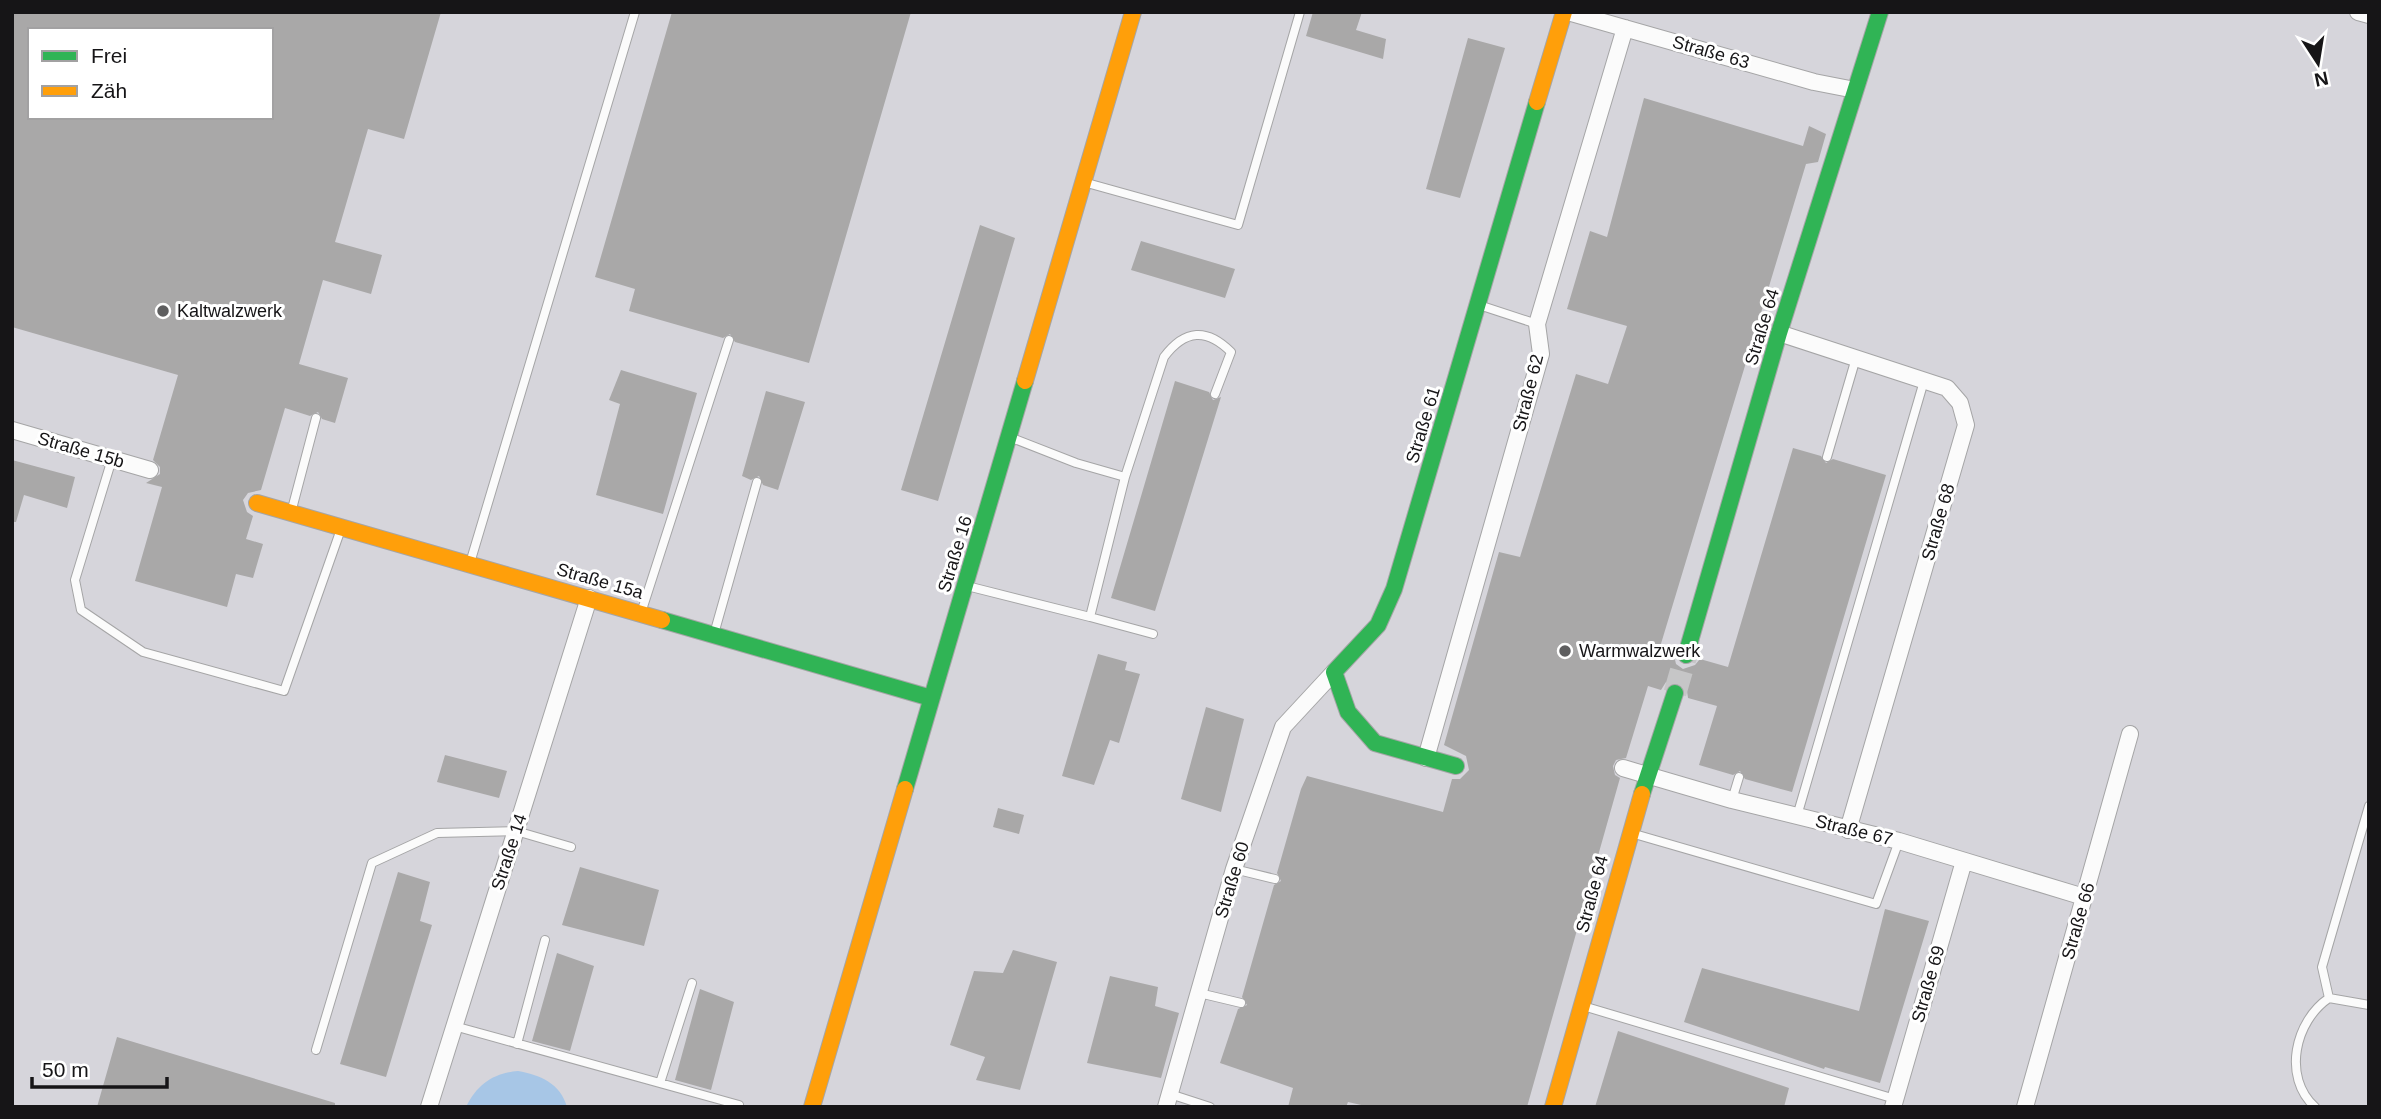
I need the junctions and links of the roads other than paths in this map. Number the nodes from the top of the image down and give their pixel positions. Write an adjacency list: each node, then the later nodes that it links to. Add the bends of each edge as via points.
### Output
1 (635, 12): 29 (lane)
2 (1133, 12): 10 (street, Straße 16)
3 (1300, 12): 10 (lane, via 1238,225)
4 (1566, 12): 8 (street, Straße 63); 11 (street, Straße 61)
5 (1880, 12): 9 (street, Straße 64)
6 (2358, 12): 7 (street)
7 (2369, 15)
8 (1625, 28): 9 (street, Straße 63); 12 (street, Straße 62)
9 (1855, 90): 13 (street, Straße 64)
10 (1085, 182): 20 (street, Straße 16)
11 (1479, 305): 12 (lane); 37 (street, Straße 61, via 1394,589 1378,625)
12 (1537, 324): 41 (street, Straße 62, via 1541,354)
13 (1779, 333): 15 (street, Straße 68); 36 (street, Straße 64)
14 (729, 340): 32 (lane)
15 (1856, 358): 16 (street, Straße 68); 21 (lane)
16 (1924, 381): 48 (lane); 49 (street, Straße 68, via 1947,388 1960,402 1966,425)
17 (1215, 394): 24 (lane, via 1231,352 1216,338 1195,334 1175,342 1164,357)
18 (316, 418): 27 (lane)
19 (12, 430): 22 (street, Straße 15b)
20 (1009, 437): 24 (lane); 30 (street, Straße 16)
21 (1827, 457)
22 (112, 459): 23 (street, Straße 15b); 28 (lane, via 75,580 81,610 143,652 284,691)
23 (150, 470)
24 (1125, 477): 33 (lane)
25 (757, 482): 34 (lane)
26 (257, 503): 27 (street, Straße 15a)
27 (291, 512): 28 (street, Straße 15a)
28 (341, 526): 29 (street, Straße 15a)
29 (470, 563): 31 (street, Straße 15a)
30 (965, 586): 33 (lane); 39 (street, Straße 16)
31 (589, 598): 32 (street, Straße 15a); 50 (street, Straße 14)
32 (642, 613): 34 (street, Straße 15a)
33 (1090, 617): 35 (lane)
34 (714, 634): 39 (street, Straße 15a)
35 (1153, 634)
36 (1686, 655)
37 (1334, 672): 41 (street, via 1348,712 1374,743); 55 (street, Straße 60, via 1283,727)
38 (1675, 693): 44 (street, Straße 64)
39 (931, 698): 73 (street, Straße 16)
40 (2130, 734): 57 (street, Straße 66)
41 (1426, 758): 42 (street)
42 (1456, 766)
43 (1623, 768): 44 (street, Straße 67)
44 (1647, 776): 46 (street, Straße 67); 51 (street, Straße 64)
45 (1739, 777): 46 (lane)
46 (1732, 800): 48 (street, Straße 67)
47 (2369, 806): 61 (lane, via 2322,967)
48 (1797, 816): 49 (street, Straße 67)
49 (1848, 830): 52 (street, Straße 67)
50 (516, 831): 53 (lane); 65 (street, Straße 14); 67 (lane, via 438,833 372,863)
51 (1629, 832): 52 (lane, via 1876,904); 64 (street, Straße 64)
52 (1899, 841): 54 (street, Straße 67)
53 (571, 847)
54 (1964, 861): 57 (street, Straße 67); 70 (street, Straße 69)
55 (1234, 869): 56 (lane); 60 (street, Straße 60)
56 (1275, 879)
57 (2084, 897): 76 (street, Straße 66)
58 (545, 940): 66 (lane)
59 (692, 983): 68 (lane)
60 (1199, 993): 62 (lane); 69 (street, Straße 60)
61 (2329, 998): 63 (lane); 77 (lane, via 2309,1016 2295,1054 2296,1081)
62 (1241, 1003)
63 (2369, 1005)
64 (1581, 1006): 70 (lane); 75 (street, Straße 64)
65 (454, 1026): 66 (lane); 72 (street, Straße 14)
66 (517, 1044): 68 (lane)
67 (316, 1050)
68 (660, 1083): 71 (lane)
69 (1168, 1100): 74 (lane)
70 (1894, 1103)
71 (739, 1105)
72 (429, 1107)
73 (812, 1107)
74 (1210, 1107)
75 (1553, 1107)
76 (2025, 1107)
77 (2315, 1107)

